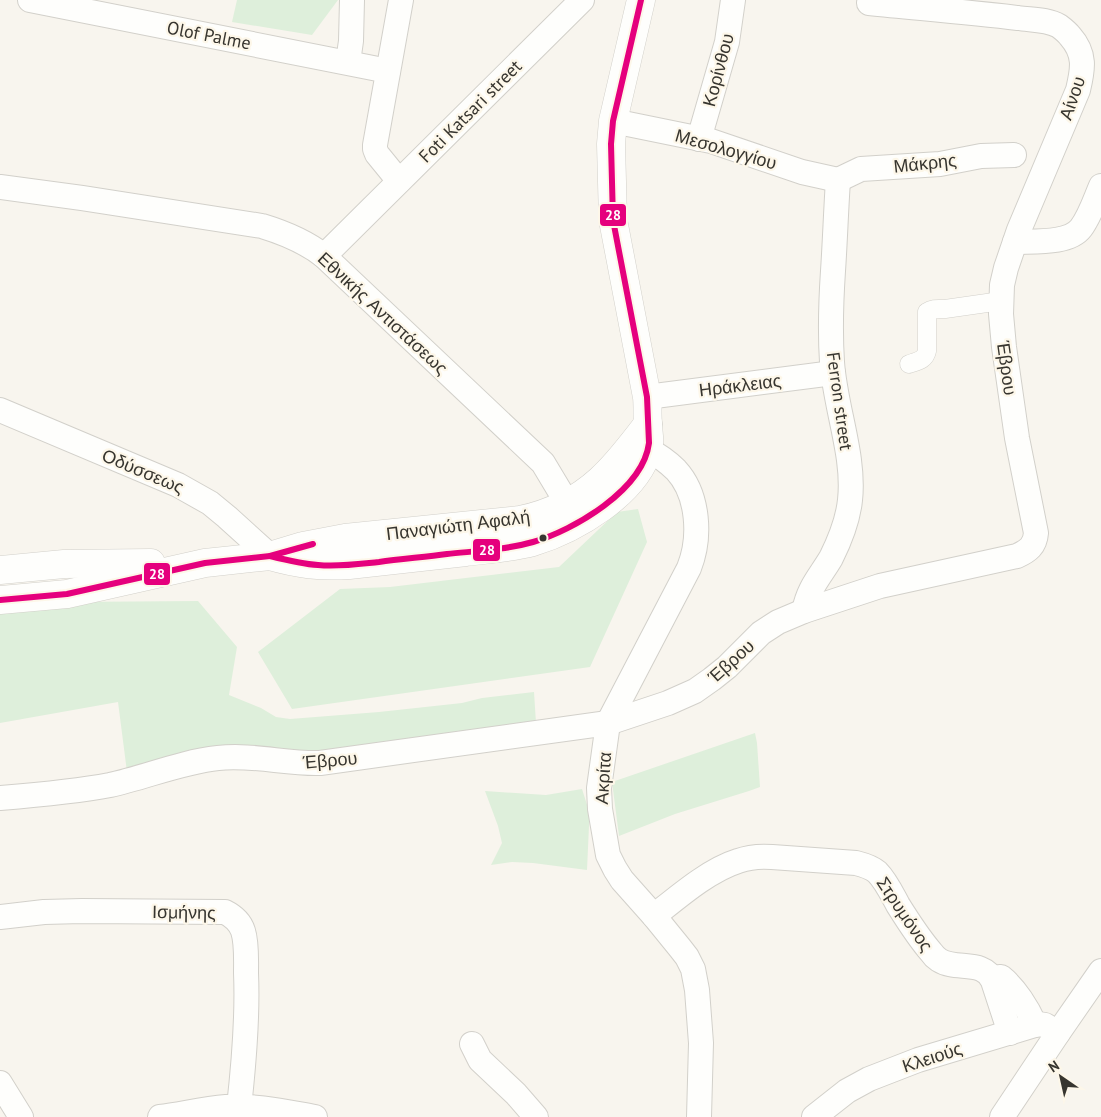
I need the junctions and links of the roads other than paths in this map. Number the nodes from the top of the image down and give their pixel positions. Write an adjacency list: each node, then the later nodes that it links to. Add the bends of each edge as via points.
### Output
1 (30, 0): 8 (street, Olof Palme)
2 (352, 0): 8 (street)
3 (401, 0): 9 (street)
4 (582, 0): 14 (street, Foti Katsari street)
5 (640, 0): 10 (street)
6 (733, 0): 11 (street, Κορίνθου, via 727,42)
7 (869, 2): 17 (street, Αίνου, via 1045,22 1061,28 1078,46 1082,65 1078,90)
8 (348, 62): 9 (street, Olof Palme)
9 (388, 71): 14 (street, via 375,149)
10 (613, 121): 11 (street, Μεσολογγίου); 22 (street, via 613,220)
11 (699, 139): 13 (street, Μεσολογγίου, via 802,172)
12 (1014, 155): 13 (street, Μάκρης, via 861,169)
13 (838, 180): 21 (street, Ferron street, via 831,309)
14 (399, 181): 18 (street, Foti Katsari street)
15 (1101, 186): 17 (street, via 1084,223 1074,235 1059,240)
16 (0, 187): 18 (street, Εθνικής Αντιστάσεως, via 262,226 292,236)
17 (1015, 242): 19 (street, Έβρου, via 1004,276)
18 (324, 256): 25 (street, Εθνικής Αντιστάσεως, via 543,463)
19 (1001, 301): 20 (street, via 931,309 927,312 926,356); 30 (street, Έβρου, via 1002,338 1011,398 1036,533 1031,548 1018,556 880,586)
20 (909, 364)
21 (833, 373): 22 (street, Ηράκλειας); 30 (street, Ferron street, via 850,468 850,500 837,546 810,591)
22 (647, 397): 24 (street)
23 (0, 410): 26 (street, Οδύσσεως, via 178,485 227,517)
24 (648, 437): 25 (street, Παναγιώτη Αφαλή, via 599,481); 26 (street, Παναγιώτη Αφαλή, via 642,462 632,479 613,499 572,526 532,542 349,565 319,566); 31 (street, Ακρίτα, via 687,485 697,525 696,545 689,568)
25 (567, 503): 26 (street, Παναγιώτη Αφαλή, via 520,520 344,538)
26 (270, 556): 27 (street, Παναγιώτη Αφαλή)
27 (205, 563): 28 (street, Παναγιώτη Αφαλή, via 64,564); 29 (street, Παναγιώτη Αφαλή, via 67,594)
28 (0, 570)
29 (0, 600)
30 (804, 611): 31 (street, Έβρου, via 761,633 695,691)
31 (608, 723): 32 (street, Έβρου, via 326,762 216,758 110,785); 33 (street, Ακρίτα, via 599,788 608,855 622,880)
32 (0, 798)
33 (654, 916): 36 (street, Στρυμόνος, via 705,877 738,861 762,856 862,864 880,875 919,938 938,960 980,968); 47 (street, Ακρίτα, via 687,957 695,976 701,1044)
34 (0, 917): 42 (street, Ισμήνης, via 82,911 225,912 231,915 243,931 246,966 246,1030)
35 (1101, 971): 39 (street)
36 (992, 978): 37 (street, Στρυμόνος, via 1000,977 1008,985); 38 (street)
37 (1035, 1025): 38 (street, Κλειούς); 39 (street, via 1045,1025)
38 (1010, 1033): 48 (street, Κλειούς, via 918,1060 869,1079 847,1091)
39 (1058, 1033): 49 (street)
40 (472, 1044): 46 (street, via 480,1060)
41 (0, 1083): 43 (street)
42 (239, 1107): 44 (street); 45 (street)
43 (21, 1117)
44 (160, 1117)
45 (315, 1117)
46 (536, 1117)
47 (700, 1117)
48 (814, 1117)
49 (1002, 1117)

